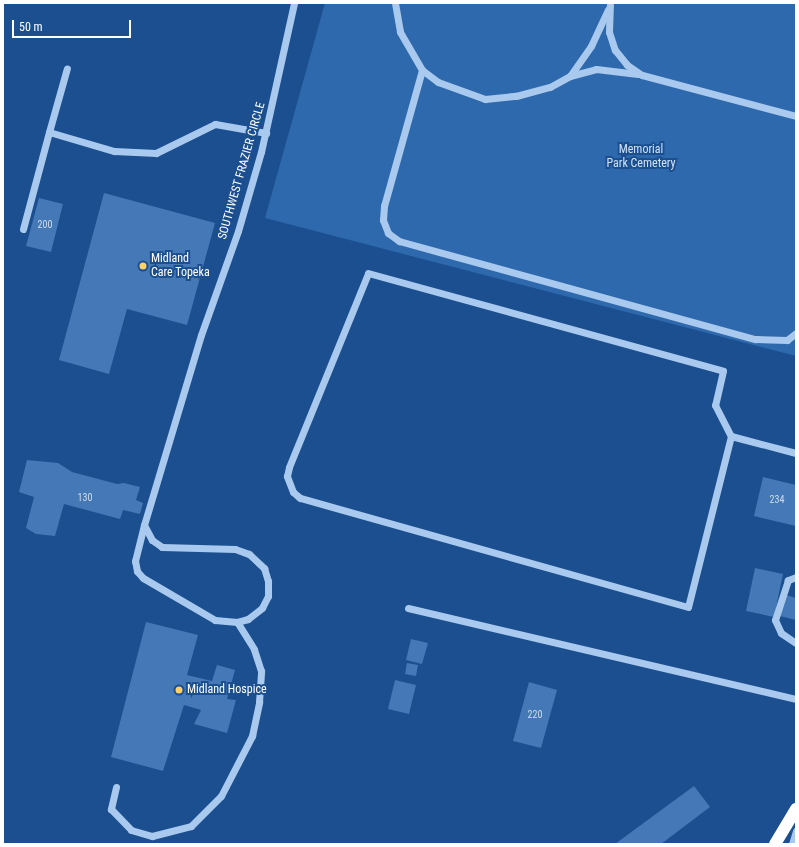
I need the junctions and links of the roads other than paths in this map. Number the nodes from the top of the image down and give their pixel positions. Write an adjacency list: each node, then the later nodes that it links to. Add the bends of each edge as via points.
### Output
1 (294, 3): 10 (street, SOUTHWEST FRAZIER CIRCLE)
2 (395, 3): 5 (street, via 400,32)
3 (609, 7): 6 (street, via 609,32 615,50 628,65); 7 (street, via 591,46)
4 (67, 68): 9 (street)
5 (422, 70): 7 (street, via 438,82 485,99 516,96 543,89); 12 (street, via 384,206 383,220 388,233 399,241 756,339 787,340)
6 (642, 75): 7 (street, via 596,69); 8 (street)
7 (570, 76)
8 (796, 116)
9 (49, 132): 10 (street, via 114,151 156,153 215,124); 11 (street)
10 (266, 133): 15 (street, SOUTHWEST FRAZIER CIRCLE, via 238,231 200,335)
11 (23, 229)
12 (796, 333)
13 (731, 436): 13 (street, via 715,406 723,371 368,273 287,476 293,492 300,498 688,607); 14 (street)
14 (796, 453)
15 (144, 525): 18 (street, SOUTHWEST FRAZIER CIRCLE, via 135,561 139,575 215,620); 18 (street, SOUTHWEST FRAZIER CIRCLE, via 152,540 162,547 234,549 259,561 268,581 268,596 259,612)
16 (796, 577): 19 (street, via 788,580 775,620 781,633)
17 (408, 608): 20 (street)
18 (237, 622): 21 (street, via 254,649 261,671 259,702 252,736 221,796 191,826 152,836 131,830 111,809)
19 (796, 642)
20 (796, 699)
21 (116, 787)
22 (796, 809): 24 (highway)
23 (796, 830): 25 (street)
24 (775, 844)
25 (792, 844)

